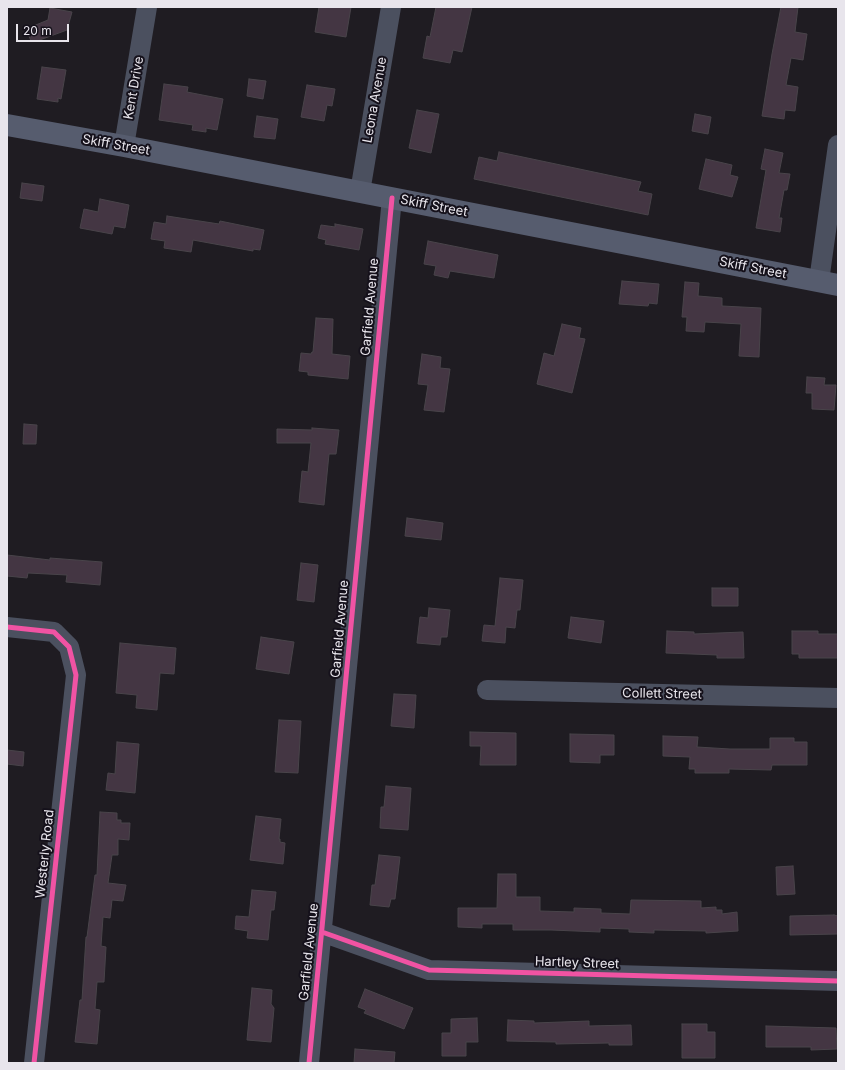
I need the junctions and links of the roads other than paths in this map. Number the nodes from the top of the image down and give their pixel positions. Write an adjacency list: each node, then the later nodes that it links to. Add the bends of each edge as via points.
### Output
1 (147, 7): 5 (street, Kent Drive)
2 (391, 7): 6 (street, Leona Avenue)
3 (7, 125): 5 (main road, Skiff Street)
4 (838, 145): 8 (street)
5 (124, 146): 6 (main road, Skiff Street)
6 (360, 192): 7 (main road, Skiff Street)
7 (392, 198): 8 (main road, Skiff Street); 12 (street, Garfield Avenue)
8 (828, 283)
9 (7, 626): 14 (street, Westerly Road, via 54,632 69,647 76,675)
10 (487, 690): 11 (street, Collett Street)
11 (838, 698)
12 (322, 932): 13 (street, Hartley Street, via 429,970); 15 (street, Garfield Avenue)
13 (838, 981)
14 (34, 1063)
15 (309, 1063)

